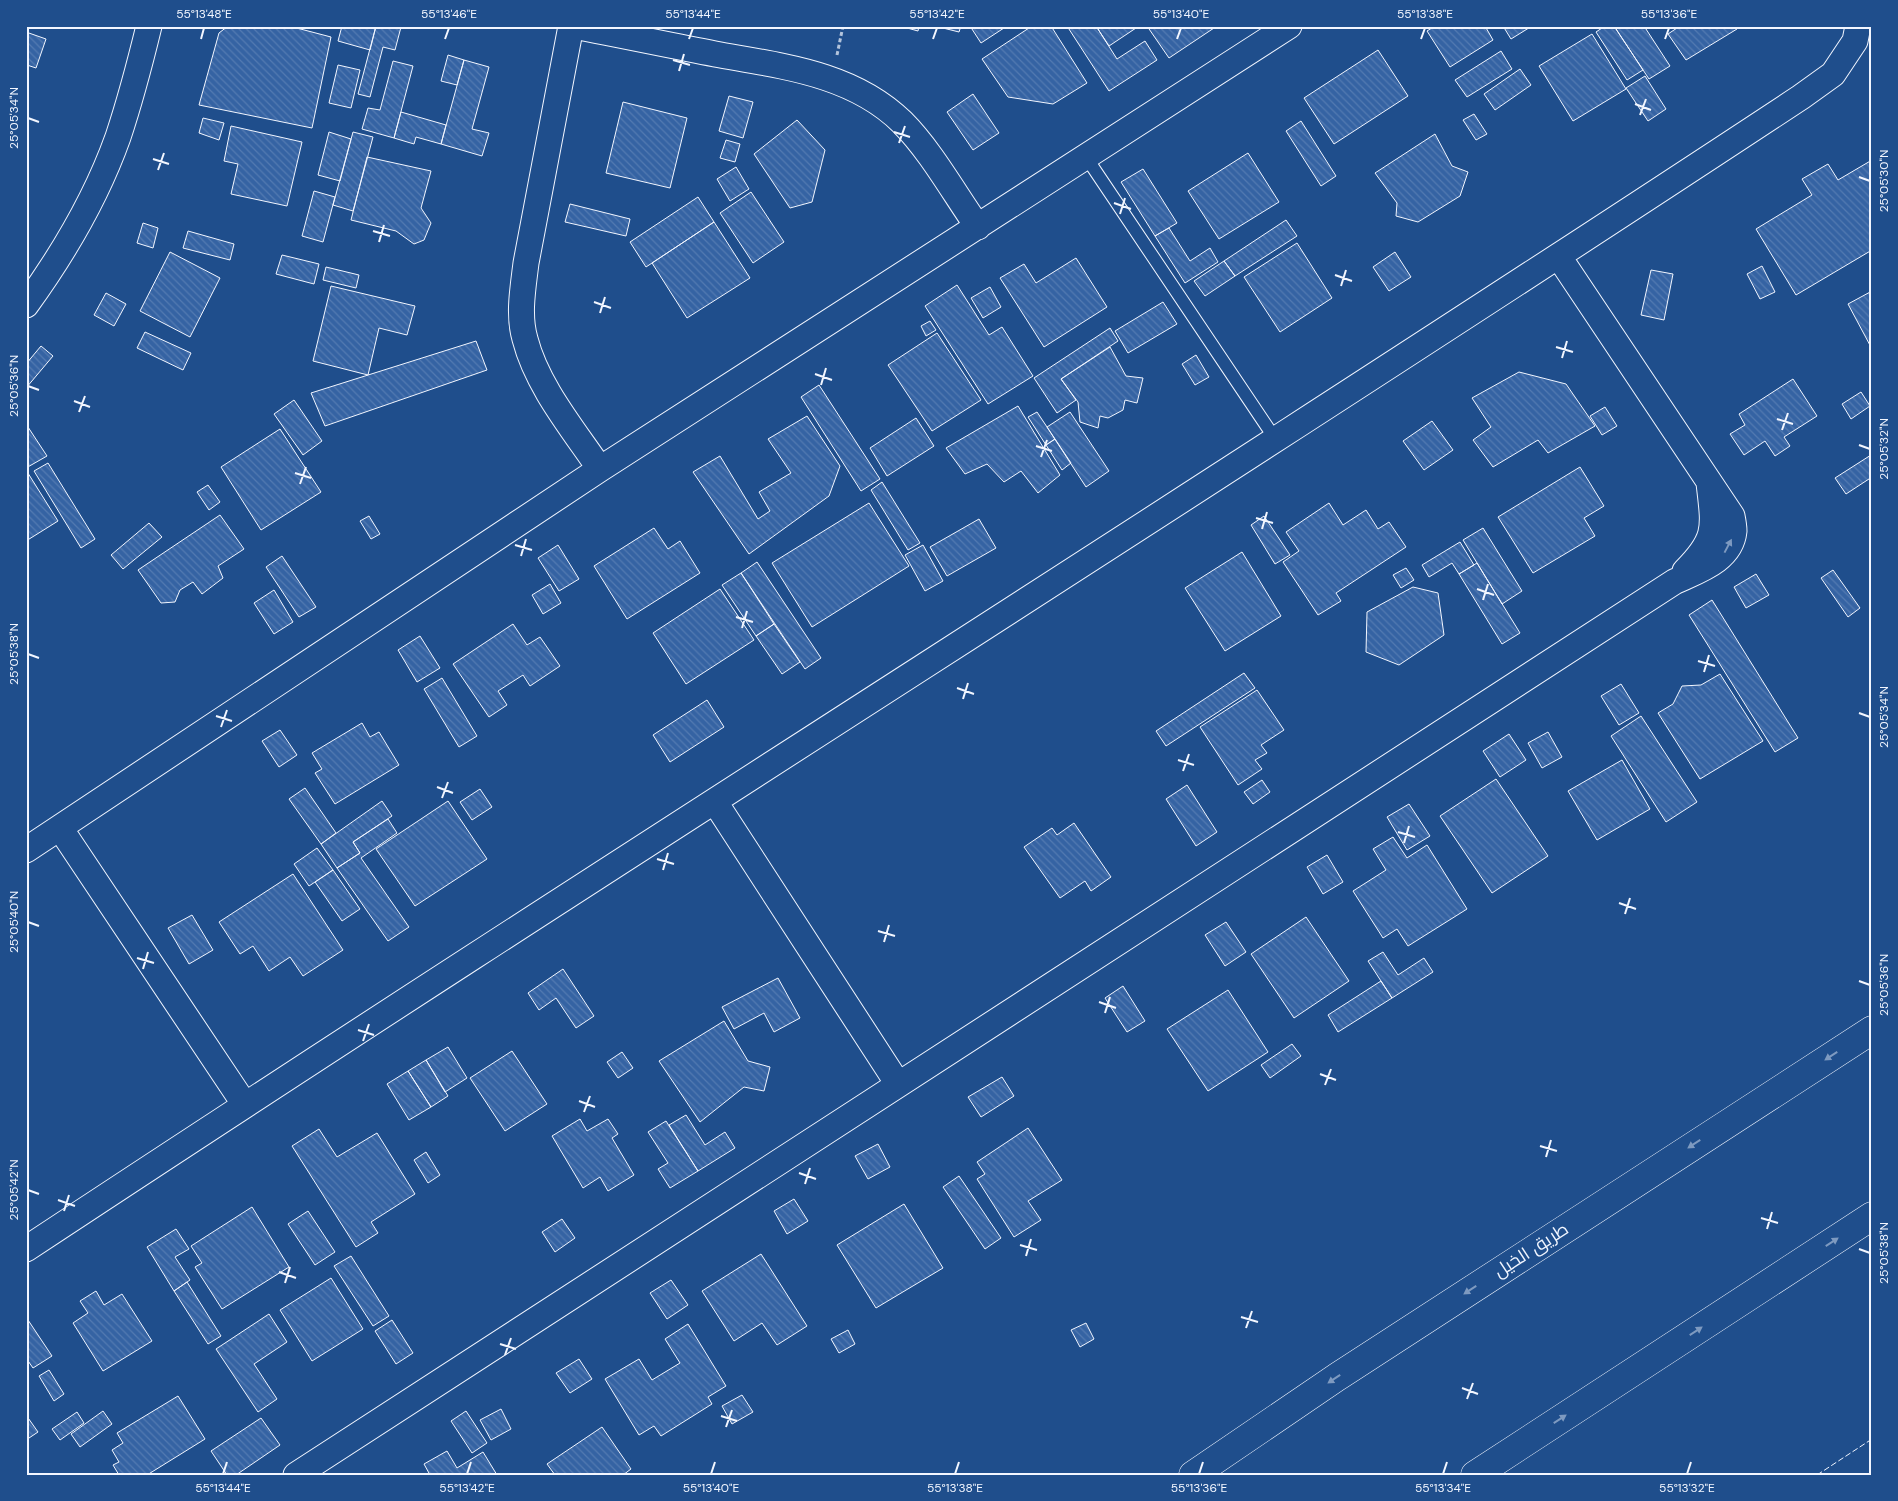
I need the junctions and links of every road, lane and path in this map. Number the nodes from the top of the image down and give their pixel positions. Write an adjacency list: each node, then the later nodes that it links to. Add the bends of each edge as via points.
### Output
1 (149, 26): 8 (street, via 117,138 88,206 51,270)
2 (572, 26): 6 (street, via 831,78 868,96 902,122 929,155); 10 (street, via 521,300 524,338 538,374)
3 (1289, 26): 5 (street)
4 (1862, 39): 7 (street, via 1834,74)
5 (1086, 157): 6 (street); 9 (lane)
6 (978, 227): 10 (street)
7 (1559, 257): 9 (street); 15 (street, via 1732,516 1734,531 1730,546 1720,558 1674,582)
8 (26, 305)
9 (1276, 440): 11 (street)
10 (600, 469): 12 (street)
11 (714, 802): 15 (street); 16 (street)
12 (60, 828): 13 (street); 16 (street)
13 (26, 850)
14 (1872, 1030): 21 (highway, طريق الخيل, one-way to 21)
15 (898, 1084): 20 (street)
16 (245, 1105): 18 (street)
17 (1872, 1216): 19 (highway, one-way to 17)
18 (26, 1248)
19 (1529, 1440): 22 (highway); 23 (highway)
20 (296, 1475)
21 (1193, 1475)
22 (1475, 1475)
23 (1508, 1475)

